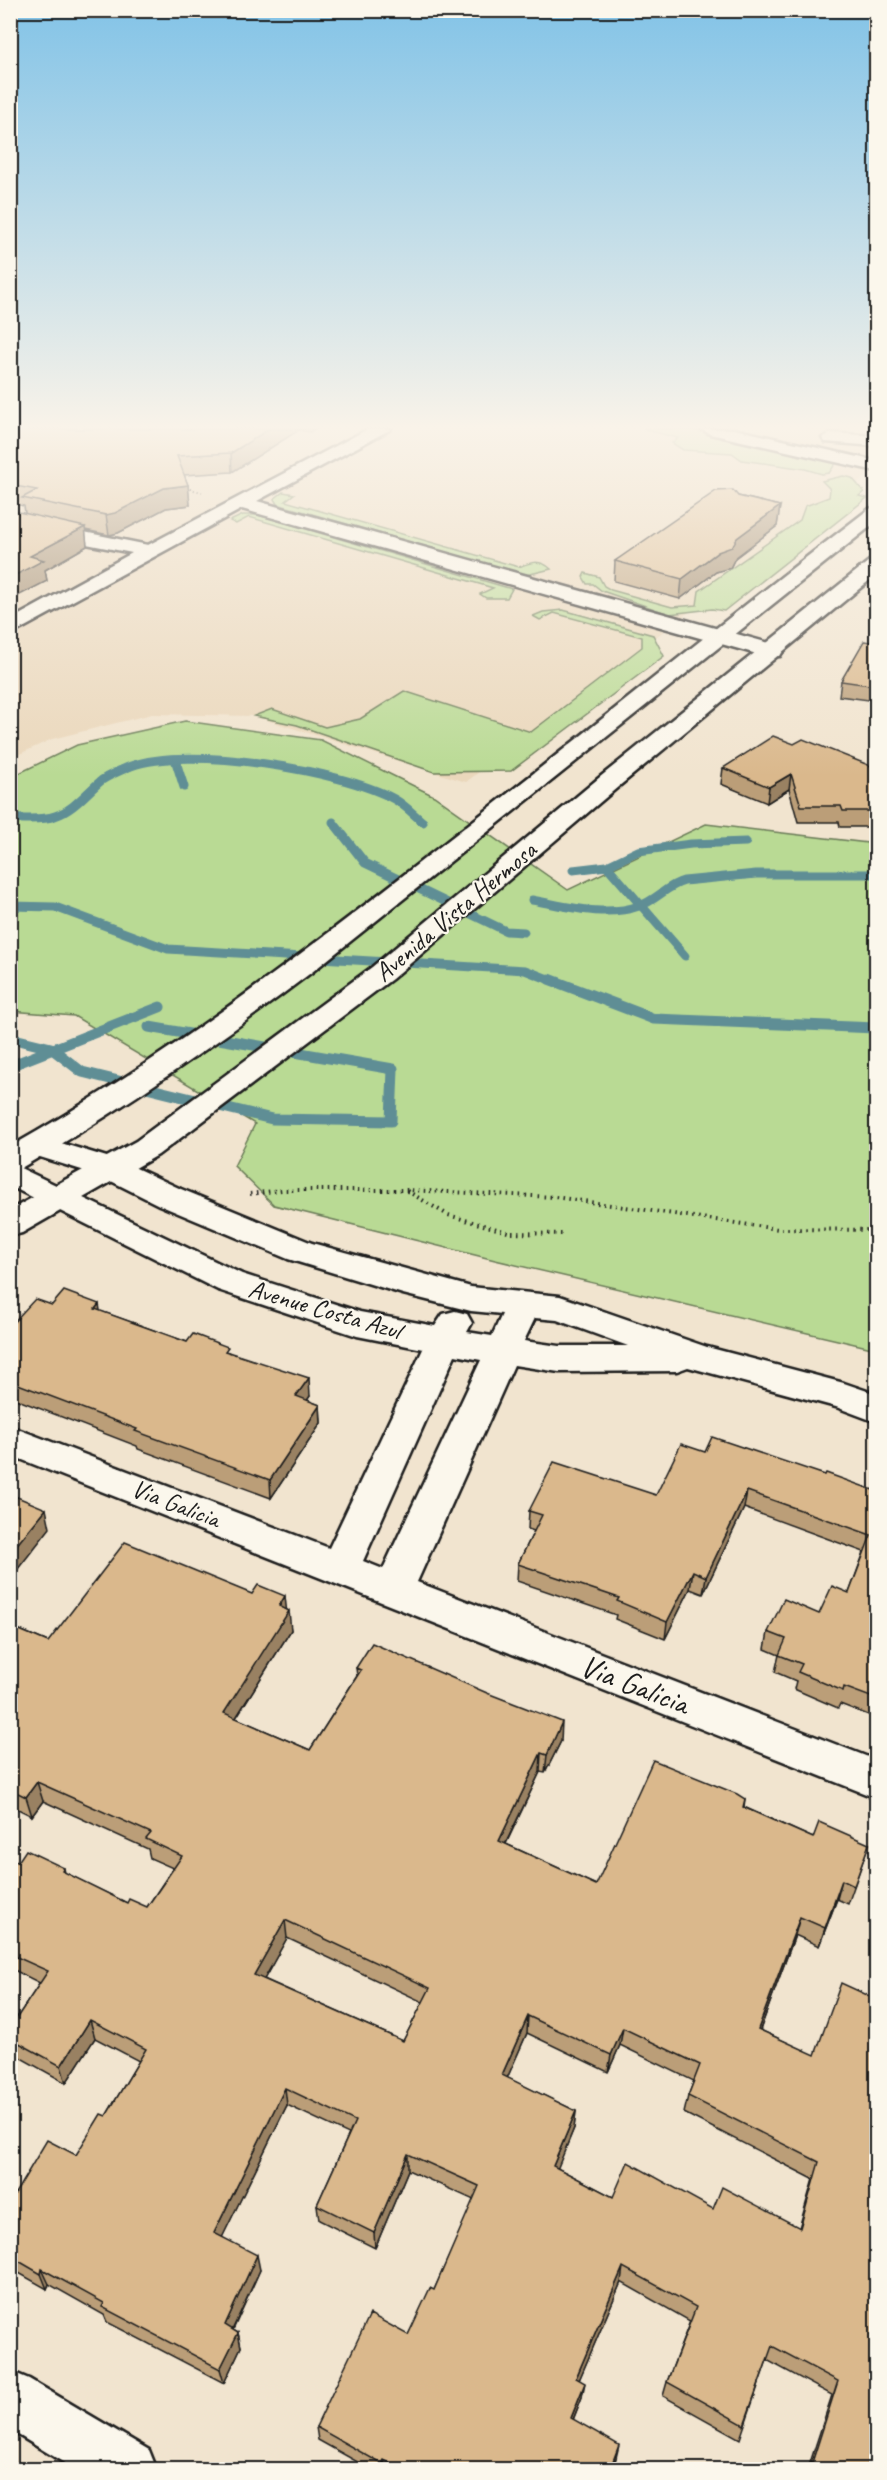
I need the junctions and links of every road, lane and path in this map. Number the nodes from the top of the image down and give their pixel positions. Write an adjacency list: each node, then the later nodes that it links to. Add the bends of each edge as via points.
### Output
1 (119, 545): 5 (street)
2 (162, 545): 5 (street)
3 (392, 545): 8 (street)
4 (835, 545): 8 (street, Avenida Vista Hermosa)
5 (151, 551): 7 (street)
6 (876, 565): 9 (street, Avenida Vista Hermosa)
7 (10, 629)
8 (716, 636): 9 (street); 10 (street, Avenida Vista Hermosa, via 492,819 255,1004)
9 (772, 651): 12 (street, Avenida Vista Hermosa, via 382,973 147,1148)
10 (38, 1146): 11 (street, Avenida Vista Hermosa); 12 (street, Avenue Costa Azul)
11 (10, 1161)
12 (112, 1169): 16 (street, Avenida Vista Hermosa); 20 (street, Avenue Costa Azul, via 300,1251)
13 (10, 1173): 16 (street, Avenue Costa Azul)
14 (406, 1190): 15 (path, via 282,1190); 18 (path, via 555,1197 778,1228); 19 (path, via 448,1215 511,1233)
15 (246, 1196)
16 (60, 1198): 17 (street, Avenida Vista Hermosa); 22 (street, Avenue Costa Azul, via 230,1282 357,1324)
17 (10, 1224)
18 (876, 1230)
19 (562, 1234)
20 (471, 1299): 21 (street, Avenue Costa Azul); 22 (street)
21 (524, 1304): 23 (street); 24 (street, Avenue Costa Azul, via 560,1308)
22 (444, 1340): 23 (street, Avenue Costa Azul); 27 (street)
23 (503, 1351): 24 (street, Avenue Costa Azul, via 559,1359); 28 (street)
24 (700, 1358): 25 (street, Avenue Costa Azul)
25 (876, 1408)
26 (10, 1440): 27 (street, Via Galicia)
27 (340, 1568): 28 (street, Via Galicia)
28 (394, 1588): 29 (street, Via Galicia)
29 (876, 1779)
30 (10, 2397): 31 (street)
31 (129, 2469)

